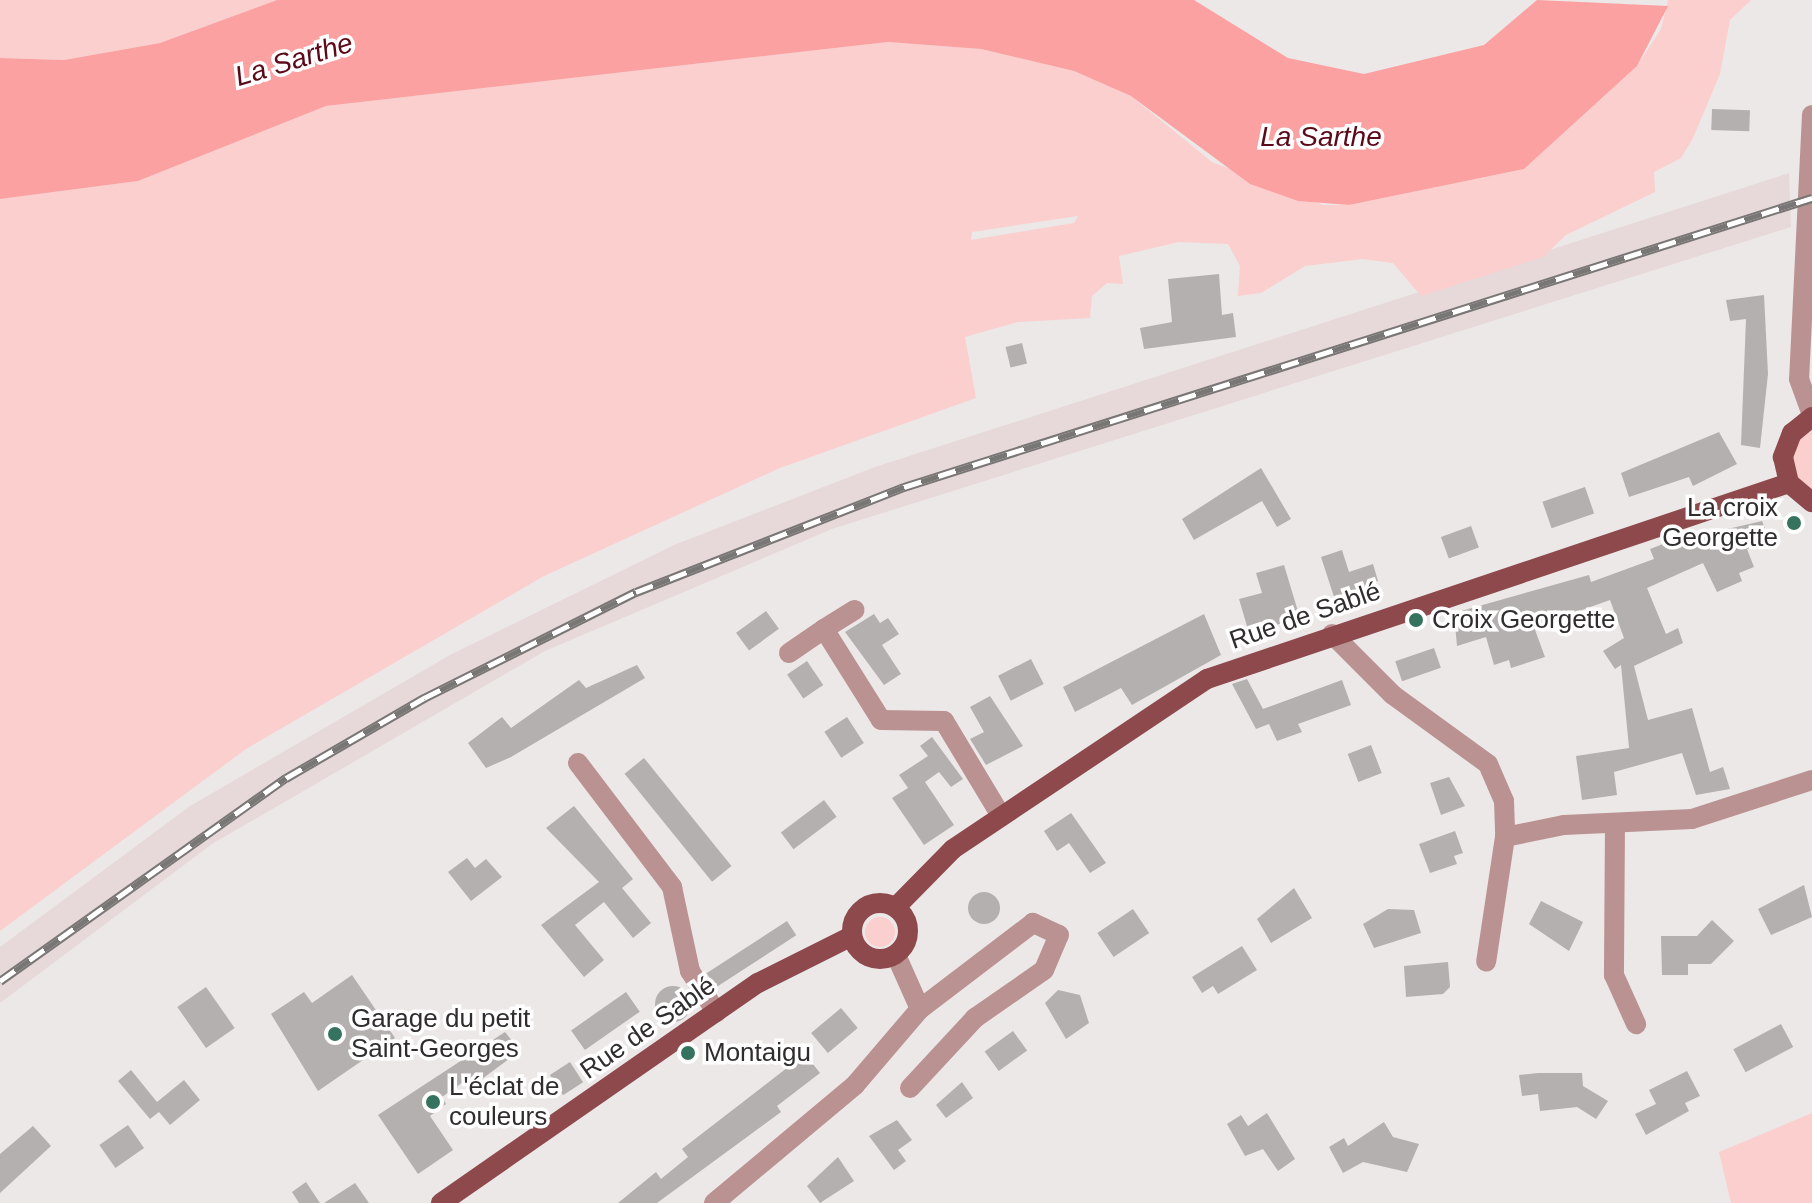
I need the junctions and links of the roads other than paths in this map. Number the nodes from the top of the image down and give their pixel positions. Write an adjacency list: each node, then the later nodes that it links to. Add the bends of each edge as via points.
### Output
1 (1812, 115): 2 (street)
2 (1810, 147): 3 (street, via 1799,379)
3 (1812, 416): 4 (main road, via 1785,444)
4 (1789, 483): 5 (main road); 8 (main road, Rue de Sablé)
5 (1812, 502)
6 (854, 610): 7 (street)
7 (824, 629): 9 (street); 12 (street, via 881,720 944,721)
8 (1332, 634): 12 (main road, Rue de Sablé, via 1171,698); 14 (street, via 1393,695 1488,764 1504,801)
9 (789, 653)
10 (578, 763): 20 (street, via 672,887 690,971)
11 (1812, 780): 13 (street, via 1692,819)
12 (1001, 816): 15 (main road, Rue de Sablé, via 910,886)
13 (1615, 823): 14 (street); 21 (street, via 1614,975)
14 (1505, 837): 18 (street)
15 (896, 907): 16 (main road, via 878,902 860,910); 17 (main road, via 909,931)
16 (852, 936): 17 (main road, via 869,957); 20 (main road, Rue de Sablé)
17 (896, 955): 19 (street)
18 (1486, 962)
19 (920, 1009): 22 (street, via 1033,923 1059,935 1044,970 975,1018); 24 (street, via 855,1085)
20 (716, 1012): 23 (main road, Rue de Sablé)
21 (1636, 1024)
22 (910, 1088)
23 (441, 1203)
24 (714, 1203)

